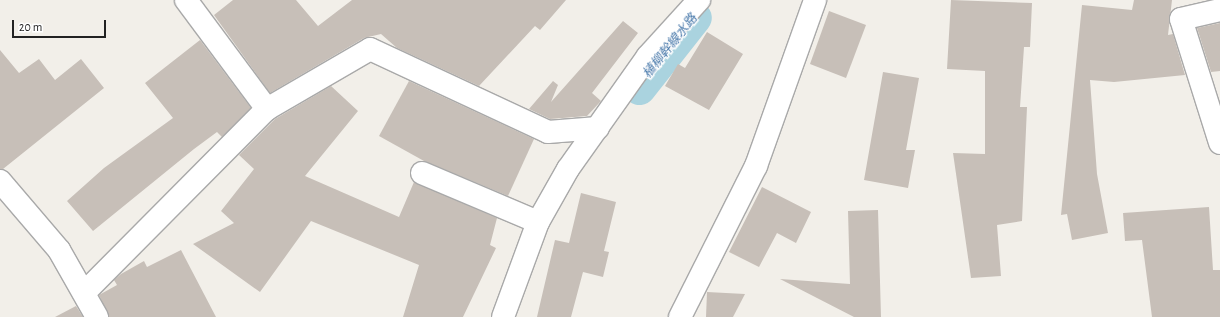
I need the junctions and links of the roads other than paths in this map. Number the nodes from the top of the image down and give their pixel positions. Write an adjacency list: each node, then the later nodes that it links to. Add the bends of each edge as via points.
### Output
1 (186, 0): 5 (street)
2 (699, 0): 6 (street, via 648,56)
3 (815, 0): 14 (street, via 756,166)
4 (1220, 10): 7 (street, via 1181,19)
5 (267, 109): 6 (street, via 370,49 548,132); 11 (street)
6 (598, 128): 10 (street, via 568,169)
7 (1220, 143)
8 (422, 173): 10 (street)
9 (0, 181): 11 (street, via 59,250)
10 (538, 222): 13 (street)
11 (84, 293): 12 (street)
12 (97, 317)
13 (504, 317)
14 (680, 317)

